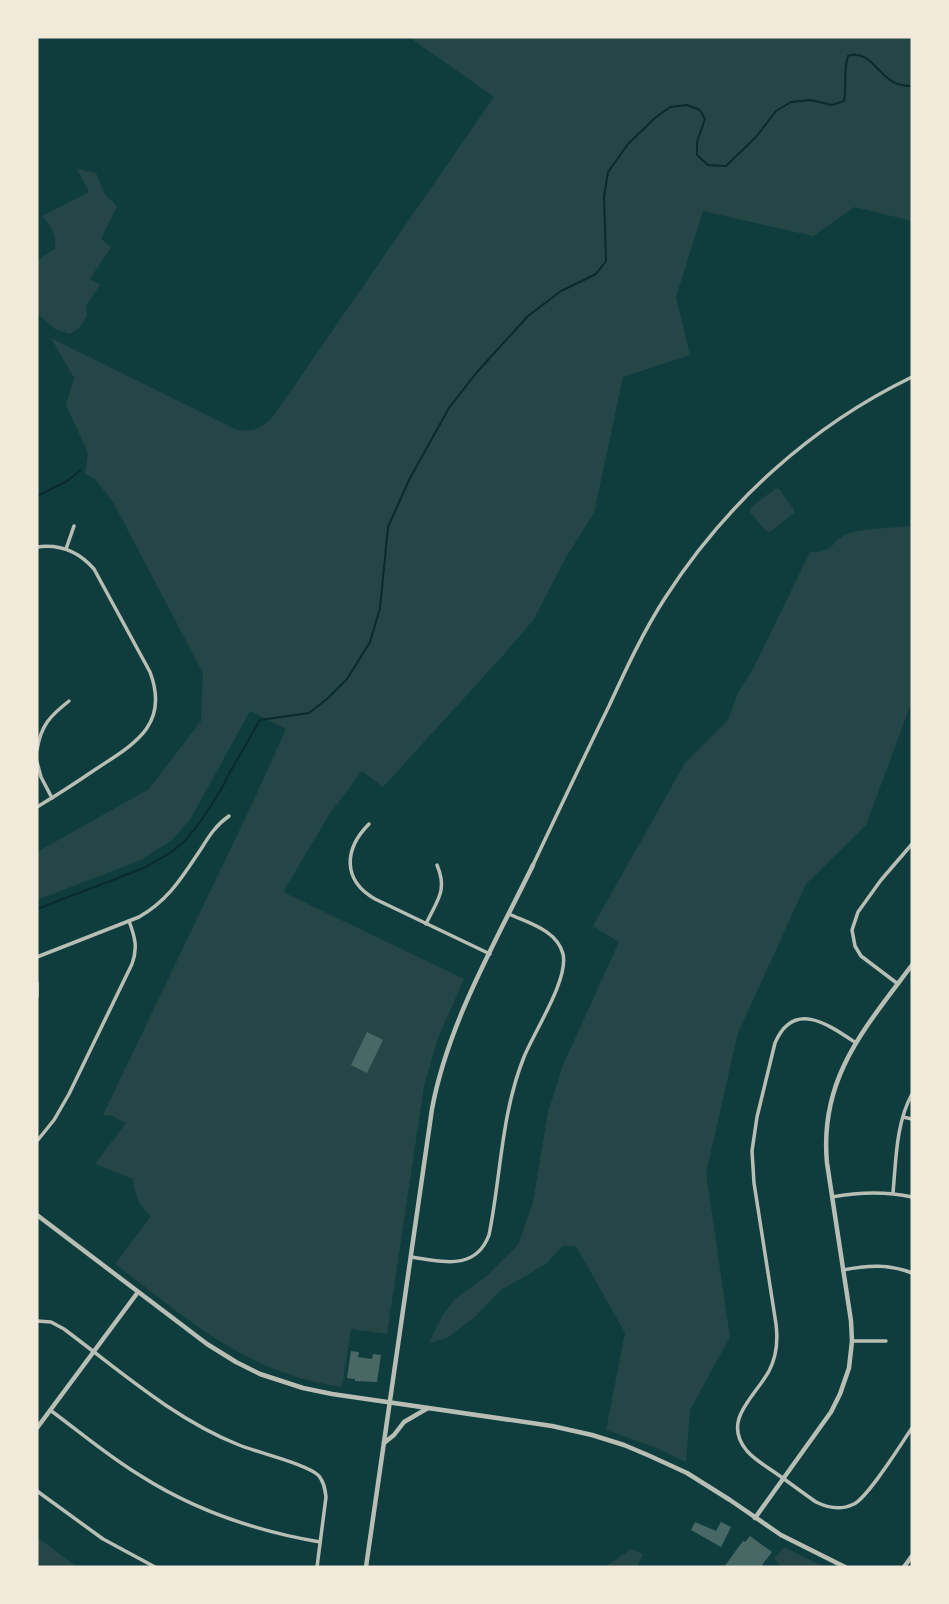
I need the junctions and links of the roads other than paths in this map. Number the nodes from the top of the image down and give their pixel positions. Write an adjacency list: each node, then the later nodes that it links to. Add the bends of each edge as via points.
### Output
1 (912, 377): 14 (street, via 806,442 750,492 700,548 640,641)
2 (74, 526): 4 (street)
3 (37, 547): 4 (street)
4 (66, 549): 8 (street, via 82,556 98,575 150,672 155,701 150,723 137,741)
5 (68, 701): 6 (street, via 46,722)
6 (37, 750)
7 (37, 762): 8 (street)
8 (52, 798): 9 (street)
9 (37, 807)
10 (229, 816): 16 (street, via 217,824 166,898)
11 (369, 824): 17 (street, via 351,853 355,880 368,895)
12 (912, 844): 22 (street, via 858,912 852,930 861,956)
13 (437, 865): 17 (street, via 442,889)
14 (533, 865): 15 (street)
15 (509, 914): 18 (street); 33 (street, via 554,937 564,967 514,1084 489,1235 477,1253 464,1260)
16 (129, 921): 19 (street); 28 (street, via 136,941 132,964 69,1094)
17 (426, 924): 18 (street)
18 (490, 954): 33 (street, via 453,1032 439,1077)
19 (37, 957)
20 (912, 965): 22 (street)
21 (37, 983): 23 (street)
22 (898, 984): 24 (street)
23 (37, 996)
24 (856, 1043): 30 (street, via 828,1112 826,1154); 47 (street, via 819,1020 802,1019 787,1027 775,1043 754,1131 753,1172 777,1339 770,1368 743,1409 737,1433 748,1452)
25 (912, 1094): 26 (street)
26 (903, 1117): 27 (street); 29 (street)
27 (912, 1119)
28 (37, 1141)
29 (893, 1193): 30 (street); 31 (street)
30 (832, 1197): 34 (street)
31 (912, 1197)
32 (37, 1215): 36 (street)
33 (411, 1256): 41 (street)
34 (843, 1270): 35 (street, via 876,1265); 39 (street)
35 (912, 1273)
36 (138, 1292): 40 (street); 41 (street, via 207,1344 260,1374 316,1391)
37 (37, 1321): 40 (street, via 57,1325)
38 (887, 1340): 39 (street)
39 (852, 1341): 47 (street, via 847,1376 836,1403)
40 (94, 1352): 43 (street); 50 (street, via 198,1426 317,1474 326,1497)
41 (390, 1403): 42 (street); 46 (street)
42 (428, 1408): 46 (street, via 406,1420); 49 (street, via 552,1426 624,1446 696,1479)
43 (50, 1410): 44 (street); 50 (street, via 126,1467 175,1496 256,1528)
44 (37, 1428)
45 (912, 1428): 47 (street, via 866,1493 852,1505 821,1505)
46 (384, 1444): 54 (street)
47 (784, 1479): 49 (street)
48 (37, 1491): 52 (street, via 103,1539)
49 (755, 1518): 55 (street)
50 (320, 1542): 53 (street)
51 (912, 1556): 56 (street)
52 (155, 1567)
53 (317, 1567)
54 (366, 1567)
55 (845, 1567)
56 (904, 1567)

